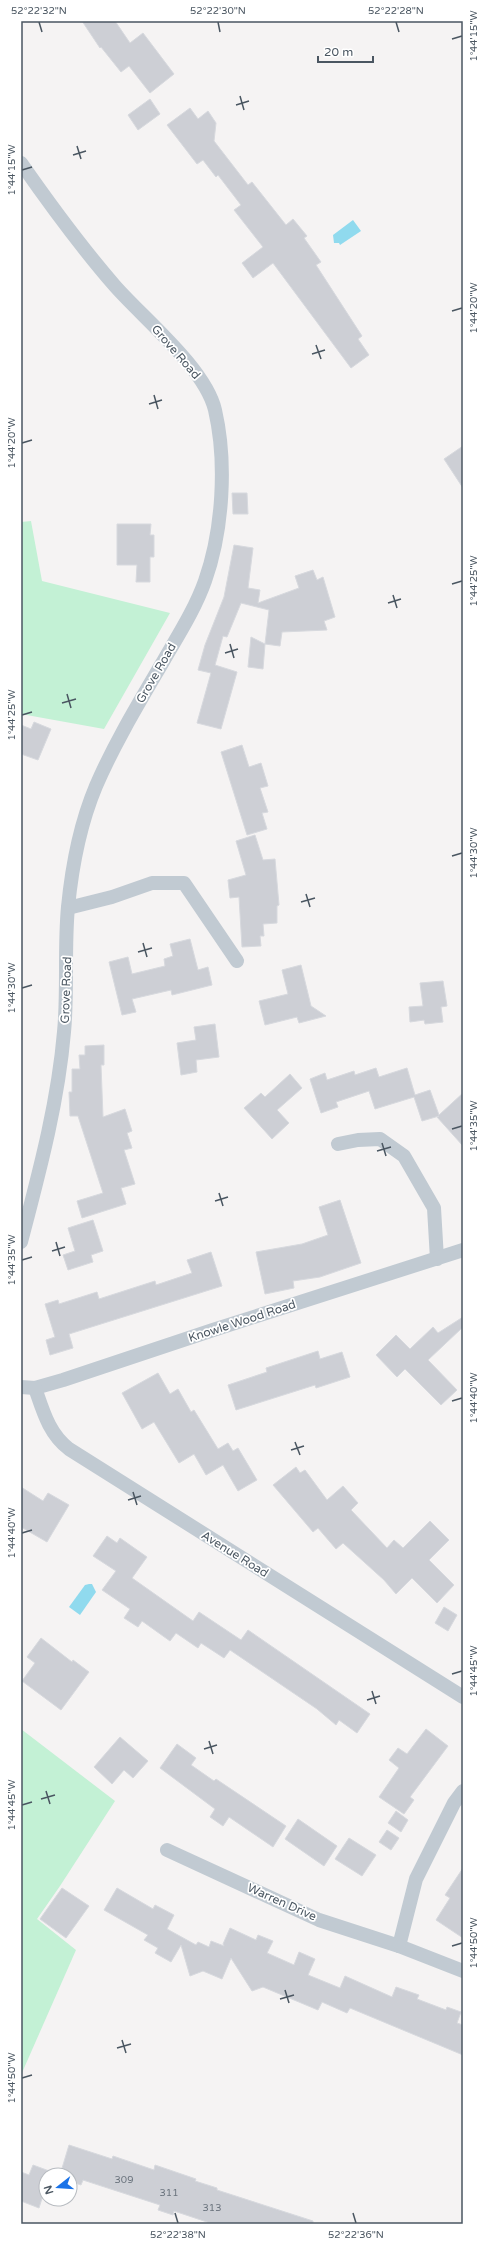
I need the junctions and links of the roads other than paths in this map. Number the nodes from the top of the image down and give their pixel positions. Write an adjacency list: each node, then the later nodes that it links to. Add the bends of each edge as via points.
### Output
1 (21, 163): 2 (street, Grove Road, via 75,239 116,287 184,358 204,385 215,407 220,442 222,487 218,532 205,580 187,620 134,712 96,786 78,837)
2 (68, 908): 3 (street, via 112,897 152,883 184,883); 5 (street, Grove Road, via 64,1034 54,1103)
3 (237, 961)
4 (338, 1144): 7 (street, via 380,1139 404,1156 434,1208)
5 (21, 1242)
6 (463, 1250): 7 (street, Knowle Wood Road)
7 (437, 1259): 8 (street, Knowle Wood Road)
8 (28, 1387): 9 (street, Avenue Road, via 57,1440 69,1449)
9 (463, 1697)
10 (463, 1791): 12 (street, via 454,1803 416,1879)
11 (167, 1850): 12 (street, Warren Drive, via 319,1920)
12 (399, 1946): 13 (street, Warren Drive)
13 (463, 1971)

